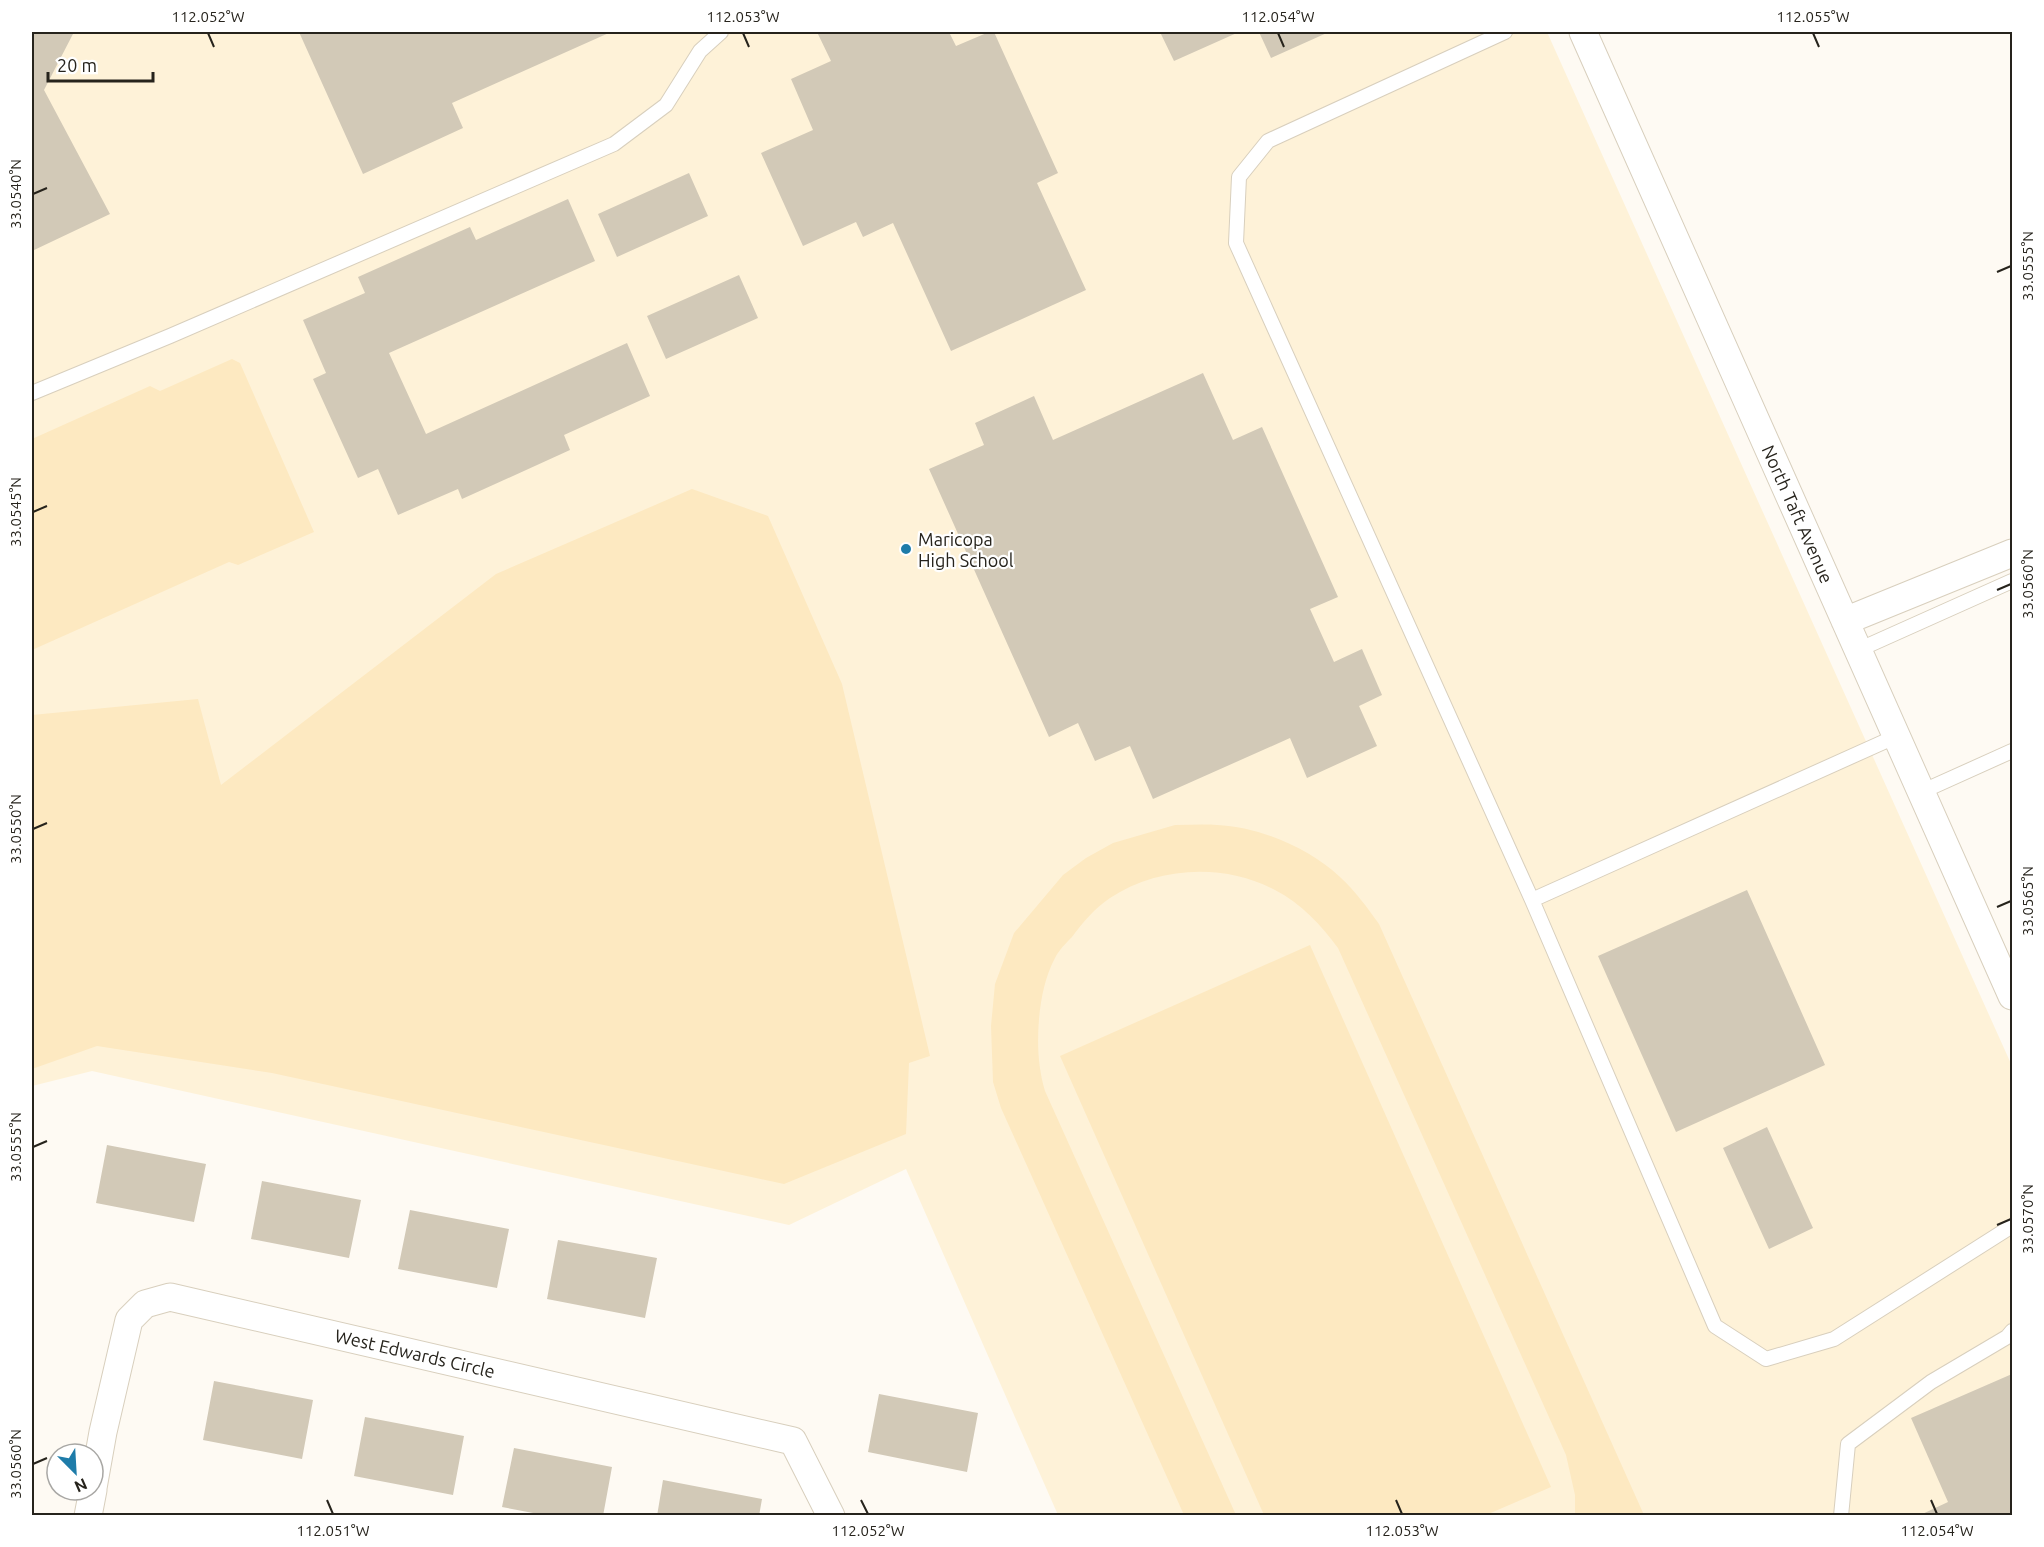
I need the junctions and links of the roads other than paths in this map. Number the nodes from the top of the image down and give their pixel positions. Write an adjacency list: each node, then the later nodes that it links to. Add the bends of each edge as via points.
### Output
1 (721, 32): 4 (lane, via 700,51 666,105 614,144)
2 (1505, 32): 12 (lane, via 1268,141 1239,177 1236,243)
3 (1583, 32): 7 (street, North Taft Avenue)
4 (32, 393)
5 (2013, 553): 7 (street)
6 (2013, 581): 8 (lane)
7 (1845, 621): 8 (street, North Taft Avenue)
8 (1858, 650): 9 (street, North Taft Avenue)
9 (1897, 736): 11 (street, North Taft Avenue); 12 (lane)
10 (2013, 751): 11 (lane)
11 (1921, 792): 13 (street, North Taft Avenue)
12 (1532, 900): 14 (lane, via 1715,1326 1766,1359 1834,1339)
13 (2013, 996)
14 (2013, 1226)
15 (2013, 1331): 18 (lane, via 1931,1382 1848,1444)
16 (101, 1442): 17 (street, West Edwards Circle, via 129,1320 145,1304 170,1297 793,1441)
17 (831, 1515)
18 (1841, 1515)

